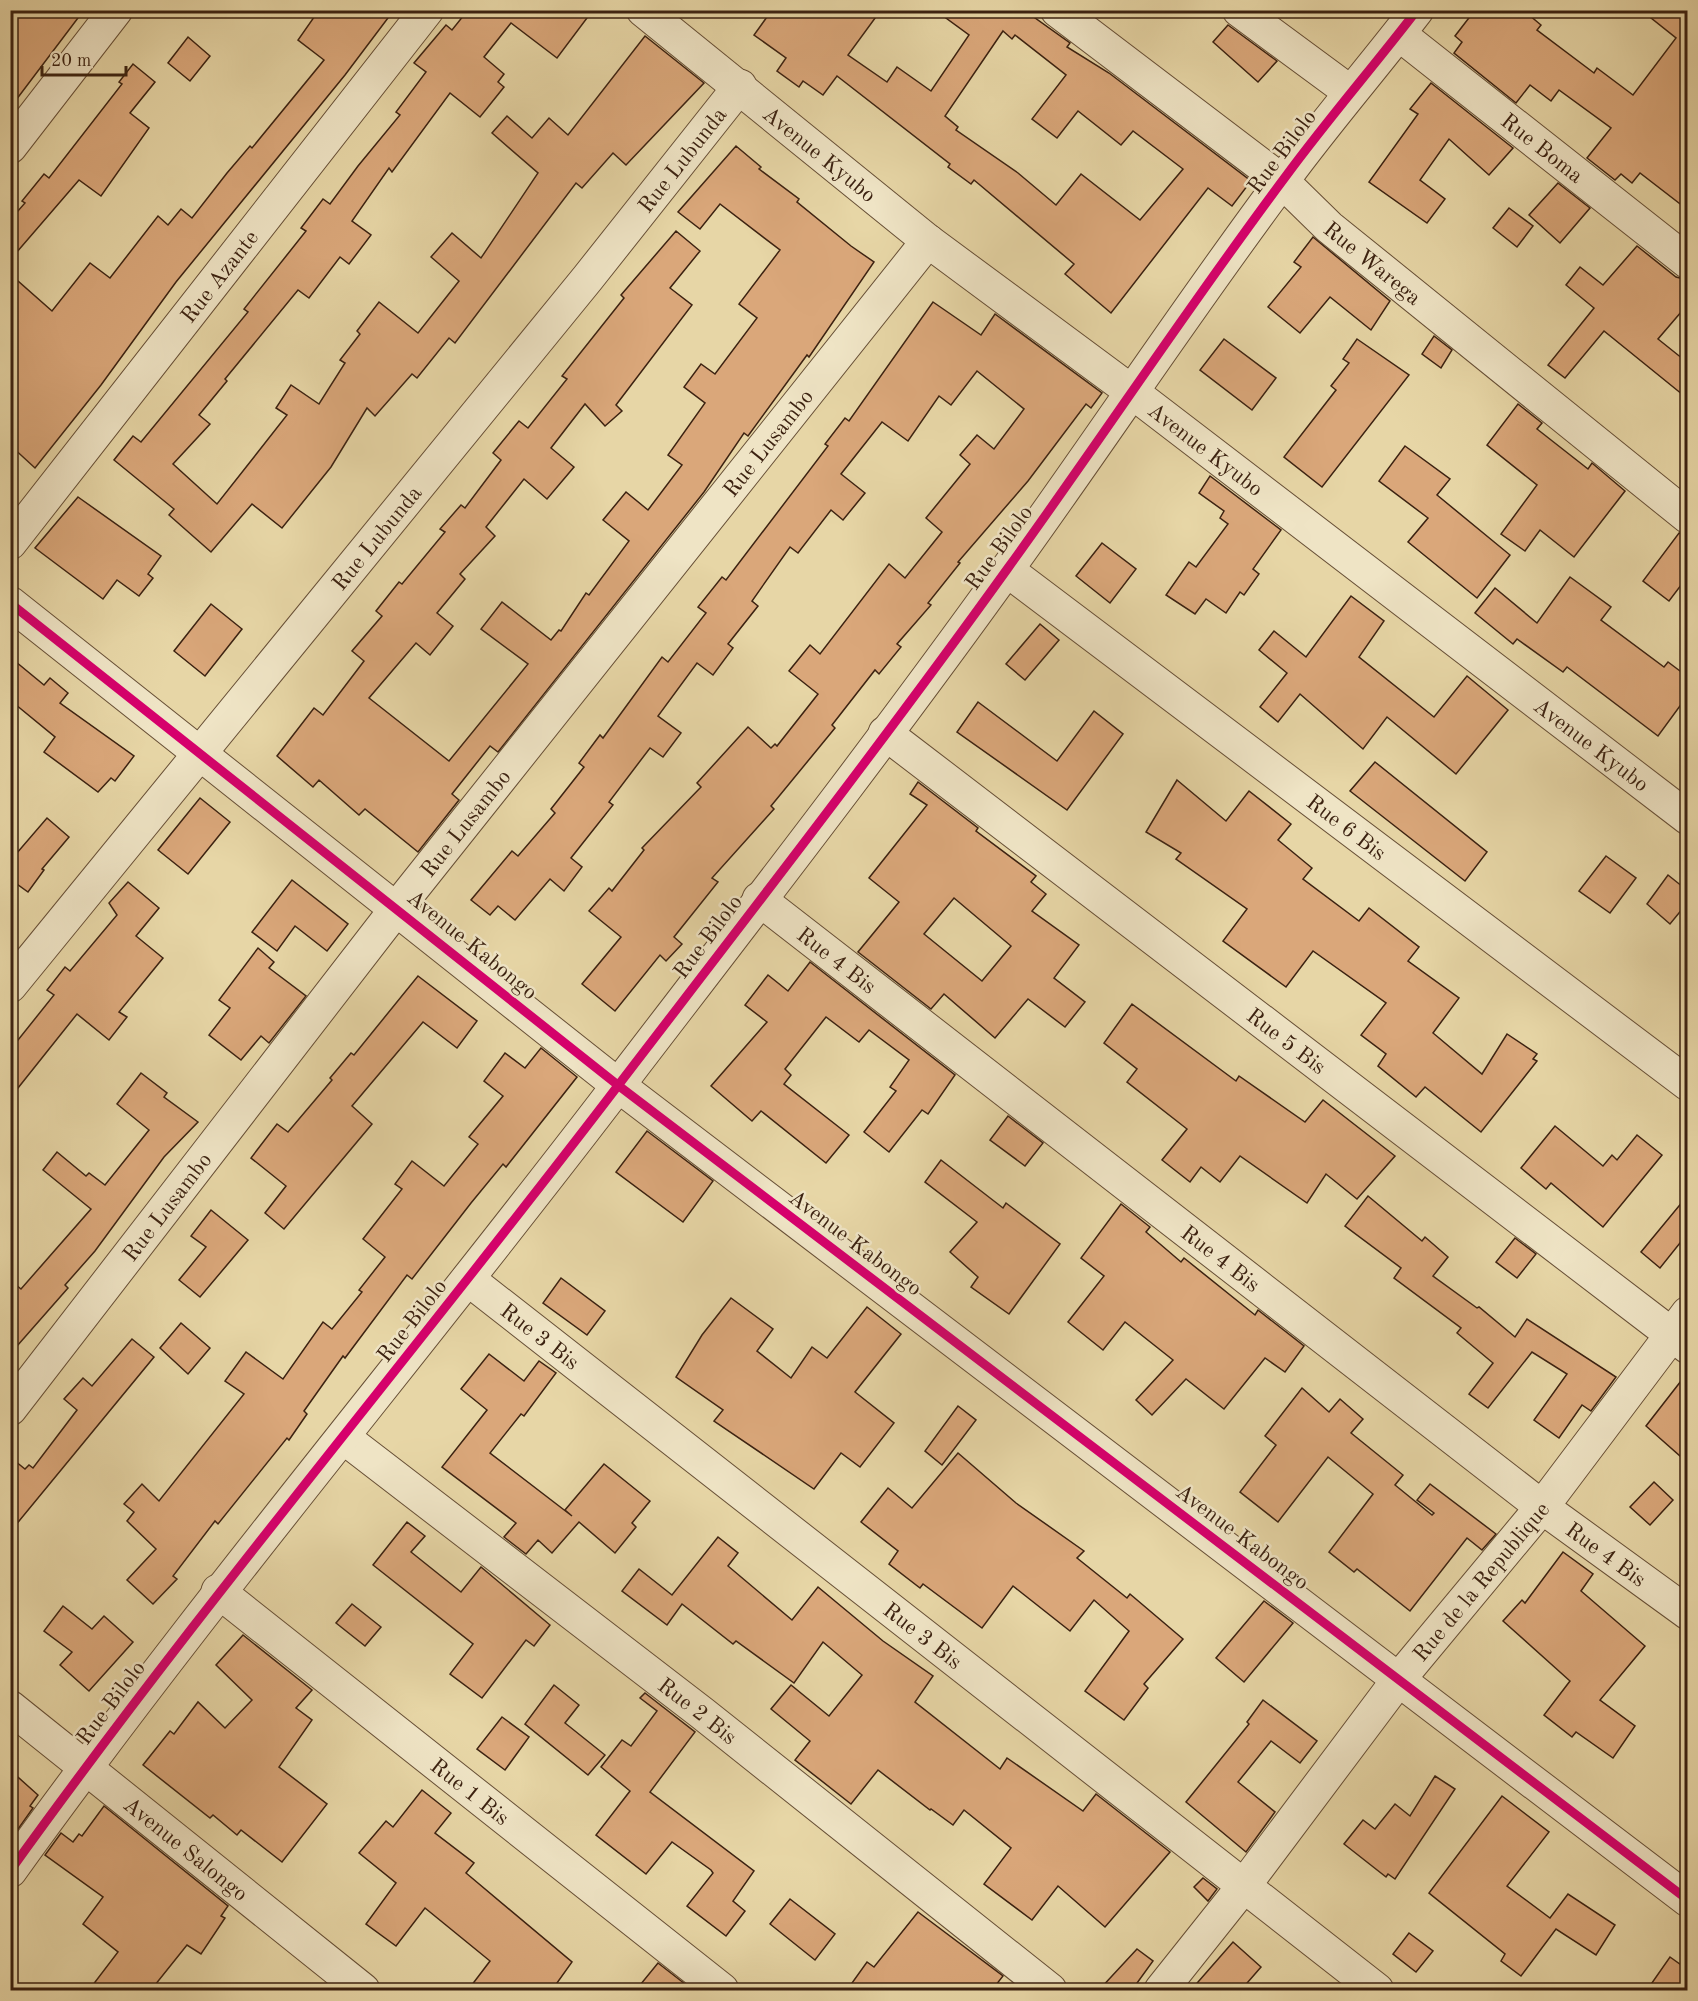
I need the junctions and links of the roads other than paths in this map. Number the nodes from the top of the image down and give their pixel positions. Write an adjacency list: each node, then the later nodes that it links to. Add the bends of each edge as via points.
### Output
1 (116, 10): 9 (street)
2 (427, 10): 15 (street, Rue Azante)
3 (643, 10): 7 (street, Avenue Kyubo)
4 (1057, 10): 10 (street, Rue Warega)
5 (1239, 10): 8 (street)
6 (1408, 22): 8 (street, Rue Bilolo); 12 (street, Rue Boma)
7 (740, 86): 11 (street, Avenue Kyubo); 19 (street, Rue Lubunda)
8 (1350, 92): 10 (street, Rue Bilolo)
9 (10, 147)
10 (1282, 181): 13 (street, Rue Bilolo); 14 (street, Rue Warega, via 1329,227)
11 (928, 241): 13 (street, Avenue Kyubo); 22 (street, Rue Lusambo)
12 (1688, 262)
13 (1132, 392): 16 (street, Rue Bilolo); 20 (street, Avenue Kyubo)
14 (1688, 517)
15 (10, 543)
16 (1007, 570): 18 (street, Rue Bilolo); 24 (street, Rue 6 Bis)
17 (10, 603): 19 (street, Avenue Kabongo)
18 (885, 734): 21 (street, Rue Bilolo); 27 (street, Rue 5 Bis)
19 (199, 751): 22 (street, Avenue Kabongo); 23 (street, Rue Lubunda)
20 (1688, 818)
21 (759, 899): 25 (street, Rue Bilolo); 30 (street, Rue 4 Bis)
22 (397, 908): 25 (street, Avenue Kabongo); 28 (street, Rue Lusambo)
23 (10, 986)
24 (1688, 1084)
25 (618, 1086): 26 (street, Rue Bilolo); 33 (street, Avenue Kabongo)
26 (468, 1279): 29 (street, Rue Bilolo); 37 (street, Rue 3 Bis)
27 (1682, 1332): 30 (street, Rue de la Republique)
28 (10, 1409)
29 (343, 1437): 31 (street, Rue Bilolo); 41 (street, Rue 2 Bis, via 702,1713)
30 (1542, 1507): 32 (street, Rue 4 Bis); 33 (street, Rue de la Republique)
31 (218, 1591): 35 (street, Rue Bilolo); 40 (street, Rue 1 Bis)
32 (1688, 1613)
33 (1399, 1679): 37 (street, Rue de la Republique); 38 (street, Avenue Kabongo)
34 (10, 1707): 35 (street, Avenue Salongo)
35 (86, 1766): 36 (street, Rue Bilolo); 39 (street, Avenue Salongo)
36 (10, 1871)
37 (1243, 1887): 42 (street, Rue de la Republique); 43 (street, Rue 3 Bis)
38 (1688, 1900)
39 (363, 1990)
40 (722, 1990)
41 (1050, 1990)
42 (1161, 1990)
43 (1377, 1990)

